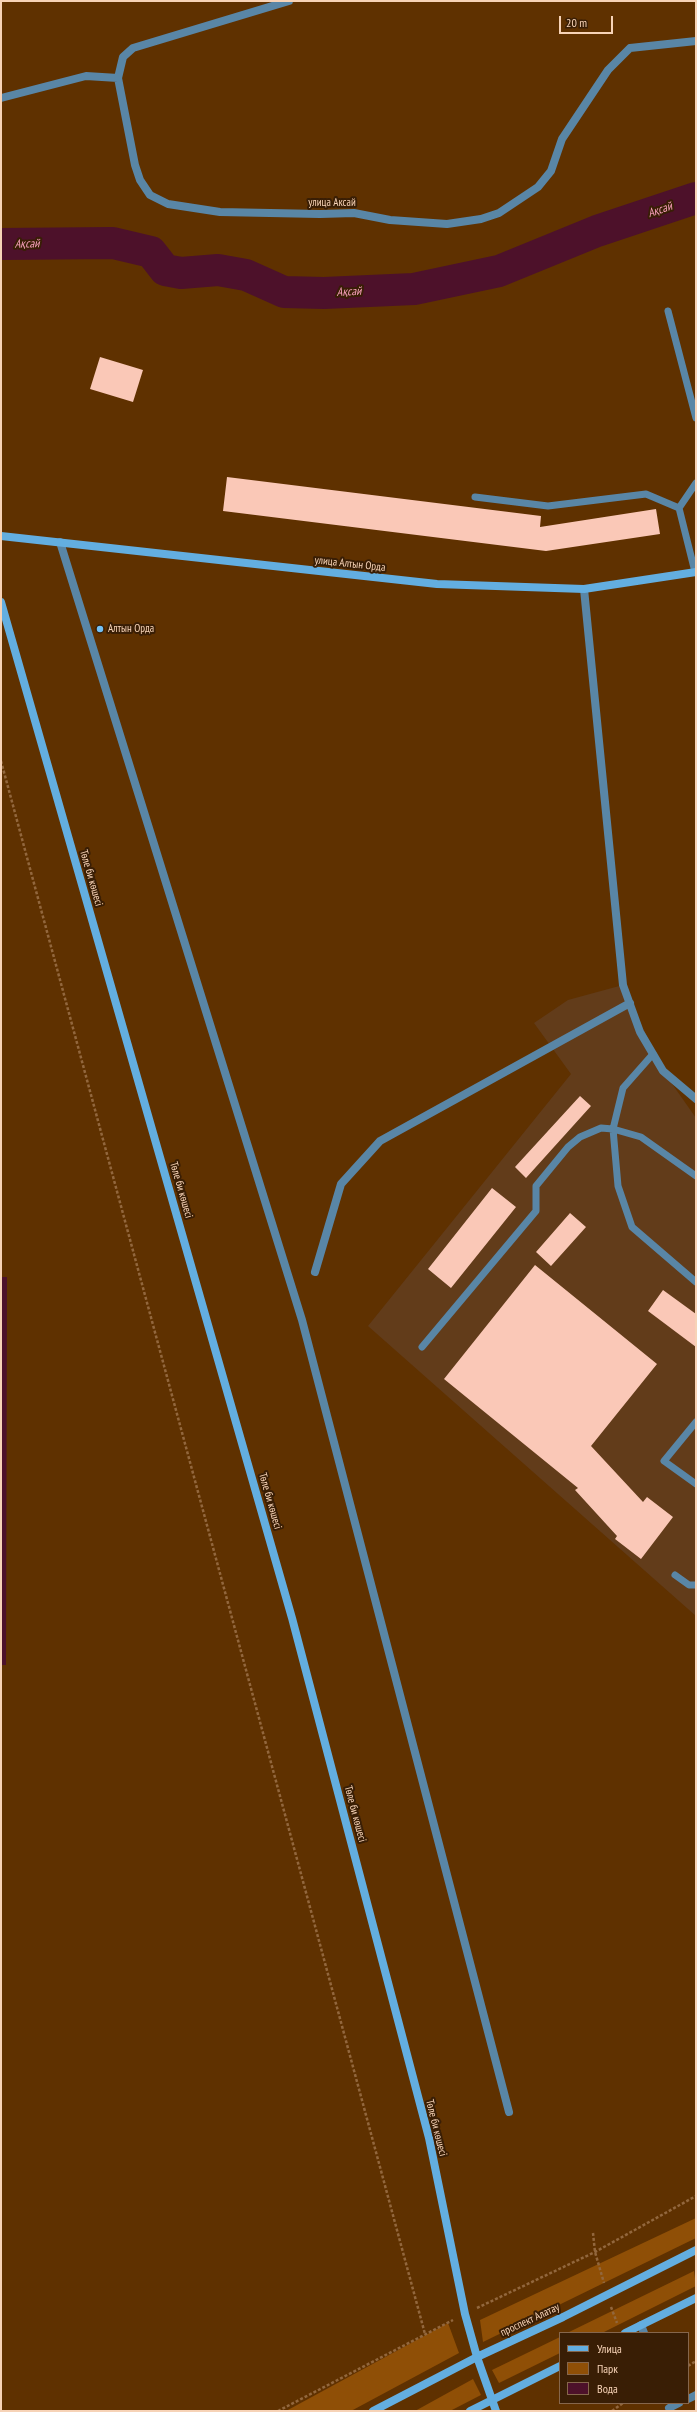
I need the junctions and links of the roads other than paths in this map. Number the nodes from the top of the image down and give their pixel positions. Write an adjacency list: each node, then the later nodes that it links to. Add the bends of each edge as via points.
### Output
1 (289, 1): 3 (street, via 133,48 123,57)
2 (696, 41): 3 (street, улица Аксай, via 630,48 608,70 562,139 551,171 538,187 499,213 481,219 447,224 390,220 354,213 220,212 168,204 150,195 140,180)
3 (118, 78): 4 (street, via 86,76)
4 (1, 98)
5 (668, 311): 6 (lane)
6 (696, 418)
7 (696, 483): 9 (lane)
8 (475, 497): 9 (lane, via 548,506 646,494)
9 (679, 508): 12 (lane)
10 (1, 536): 11 (main road, улица Алтын Орда)
11 (60, 542): 13 (main road, улица Алтын Орда, via 436,584); 27 (street, via 302,1320)
12 (695, 572): 13 (main road, улица Алтын Орда)
13 (584, 589): 15 (street, via 623,985)
14 (1, 602): 32 (main road, Төле би көшесі, via 292,1618 429,2138 465,2314)
15 (630, 1003): 16 (street, via 640,1032); 20 (street, via 380,1141 342,1184)
16 (653, 1054): 17 (street, via 663,1071); 18 (lane, via 624,1088)
17 (696, 1099)
18 (613, 1129): 19 (lane, via 641,1137); 21 (lane, via 618,1186 632,1227); 22 (lane, via 602,1128 580,1137 568,1147 536,1186 536,1211)
19 (696, 1176)
20 (315, 1272)
21 (696, 1282)
22 (422, 1347)
23 (696, 1422): 24 (lane, via 664,1461)
24 (696, 1484)
25 (675, 1575): 26 (lane, via 689,1585)
26 (696, 1585)
27 (509, 2112)
28 (696, 2250): 32 (main road, проспект Алатау)
29 (696, 2298): 30 (main road)
30 (642, 2329): 31 (main road)
31 (629, 2332)
32 (477, 2357): 34 (main road, Төле би көшесі); 35 (main road, проспект Алатау)
33 (559, 2366): 34 (main road)
34 (492, 2400): 36 (main road); 37 (main road, Төле би көшесі)
35 (373, 2411)
36 (470, 2411)
37 (496, 2411)

